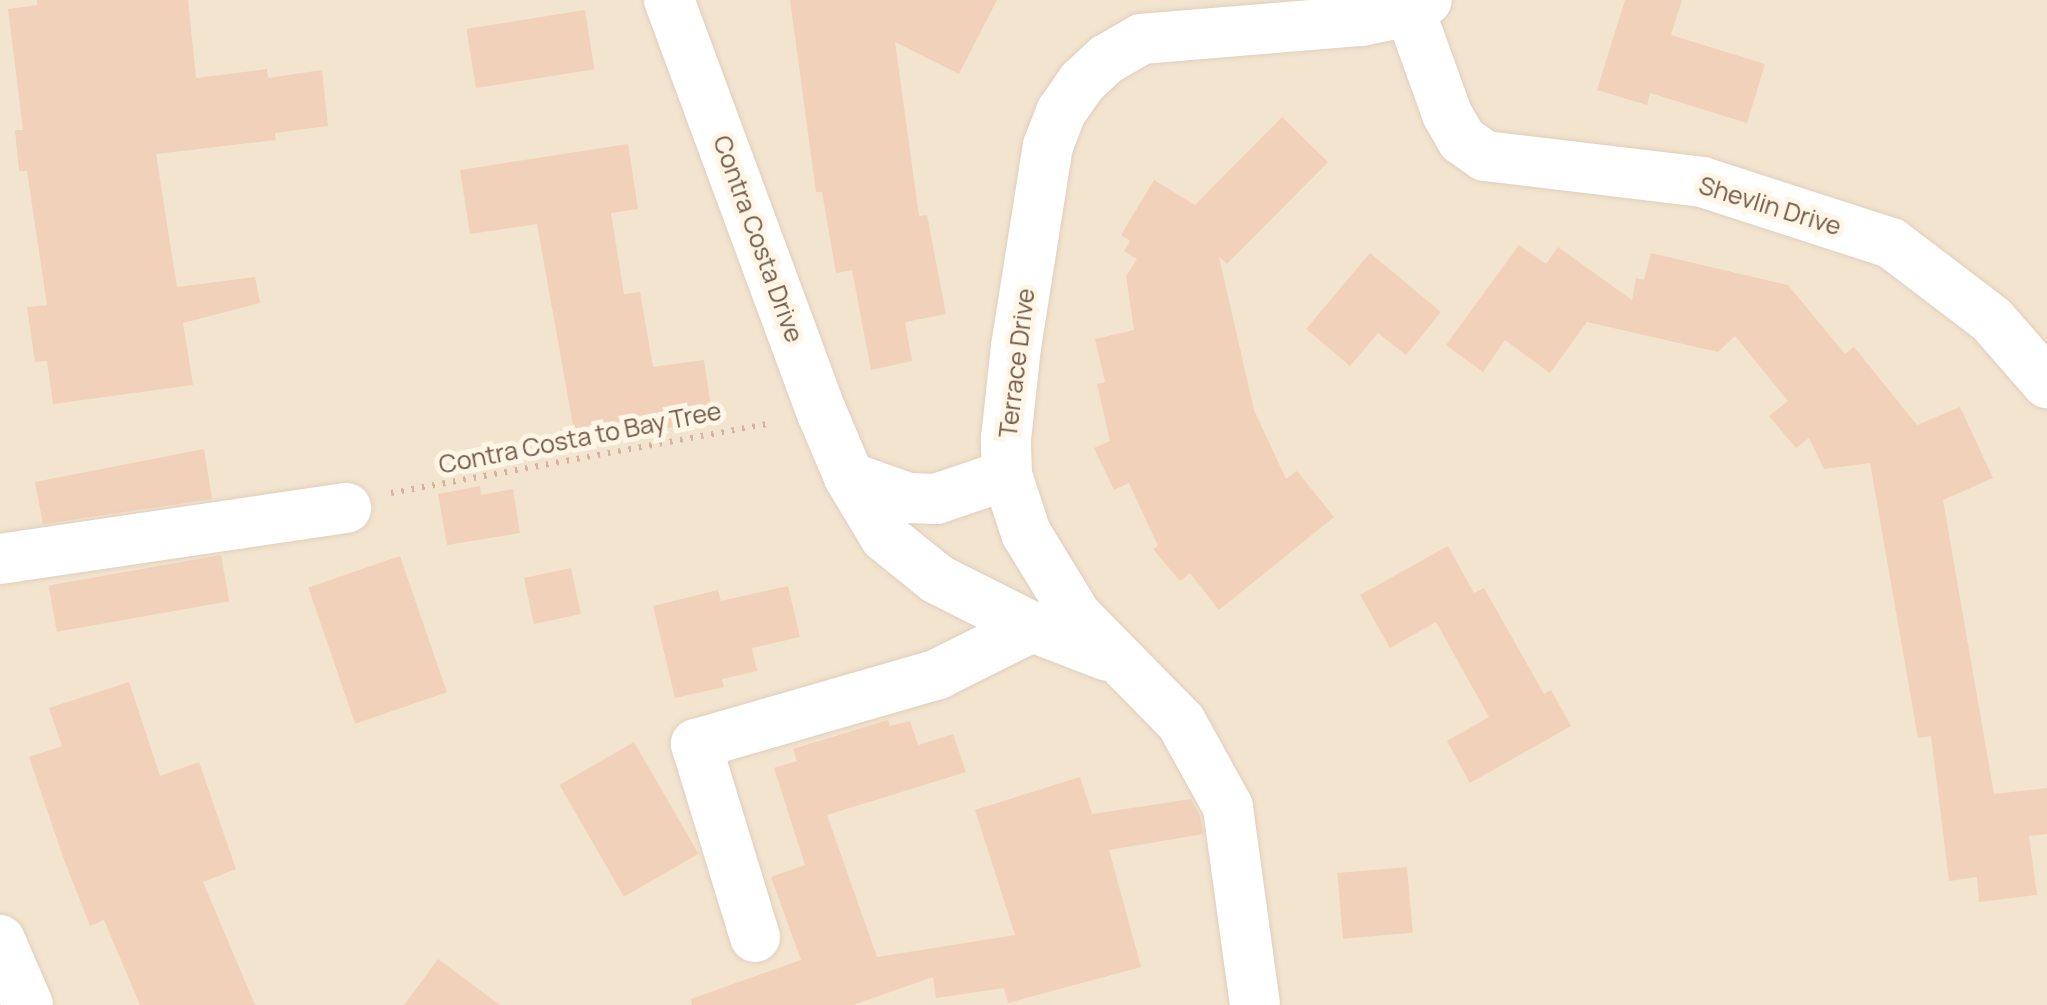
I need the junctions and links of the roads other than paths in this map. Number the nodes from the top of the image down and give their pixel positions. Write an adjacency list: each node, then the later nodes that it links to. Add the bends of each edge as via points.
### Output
1 (670, 0): 5 (street, Contra Costa Drive)
2 (1418, 5): 3 (street, Shevlin Drive, via 1447,114 1462,140 1485,156 1702,182 1890,243 1992,320); 4 (street, Terrace Drive, via 1361,21 1141,39 1082,82 1048,146 1016,347)
3 (2047, 383)
4 (1007, 476): 5 (street, via 936,499 908,498); 9 (street, Terrace Drive, via 1046,572)
5 (848, 477): 8 (street, Contra Costa Drive, via 898,547 937,579)
6 (346, 508): 7 (street)
7 (0, 559)
8 (1032, 628): 9 (street, Contra Costa Drive); 10 (street, via 938,674 696,744)
9 (1117, 659): 13 (street, Terrace Drive, via 1182,722 1228,807)
10 (756, 938)
11 (0, 940): 12 (street)
12 (28, 1005)
13 (1255, 1005)

